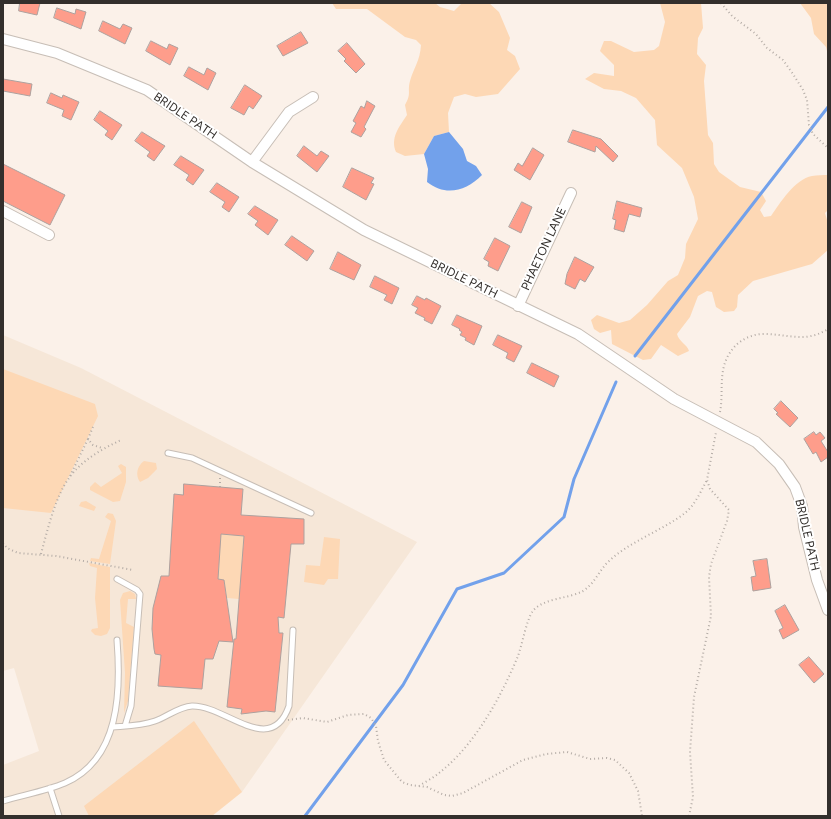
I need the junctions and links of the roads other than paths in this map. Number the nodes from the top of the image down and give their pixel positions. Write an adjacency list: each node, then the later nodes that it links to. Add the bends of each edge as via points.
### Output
1 (3, 39): 3 (street, BRIDLE PATH, via 57,53 147,90)
2 (313, 97): 3 (street, via 289,112)
3 (252, 162): 7 (street, BRIDLE PATH, via 364,230)
4 (571, 193): 7 (street, PHAETON LANE)
5 (3, 211): 6 (street)
6 (49, 235)
7 (518, 306): 11 (street, BRIDLE PATH, via 578,334 674,399 756,442 768,452 795,487 802,506 804,527 820,591)
8 (168, 453): 9 (lane, via 192,458)
9 (311, 513)
10 (117, 579): 14 (lane, via 140,594 130,710)
11 (828, 610)
12 (293, 630): 14 (lane, via 289,706 285,718 272,727 257,730 213,710 190,706 144,725)
13 (117, 640): 15 (lane, via 119,666)
14 (125, 726): 15 (lane)
15 (113, 728): 16 (lane, via 99,755 85,772 66,783)
16 (50, 788): 17 (lane); 18 (lane)
17 (3, 801)
18 (59, 816)

